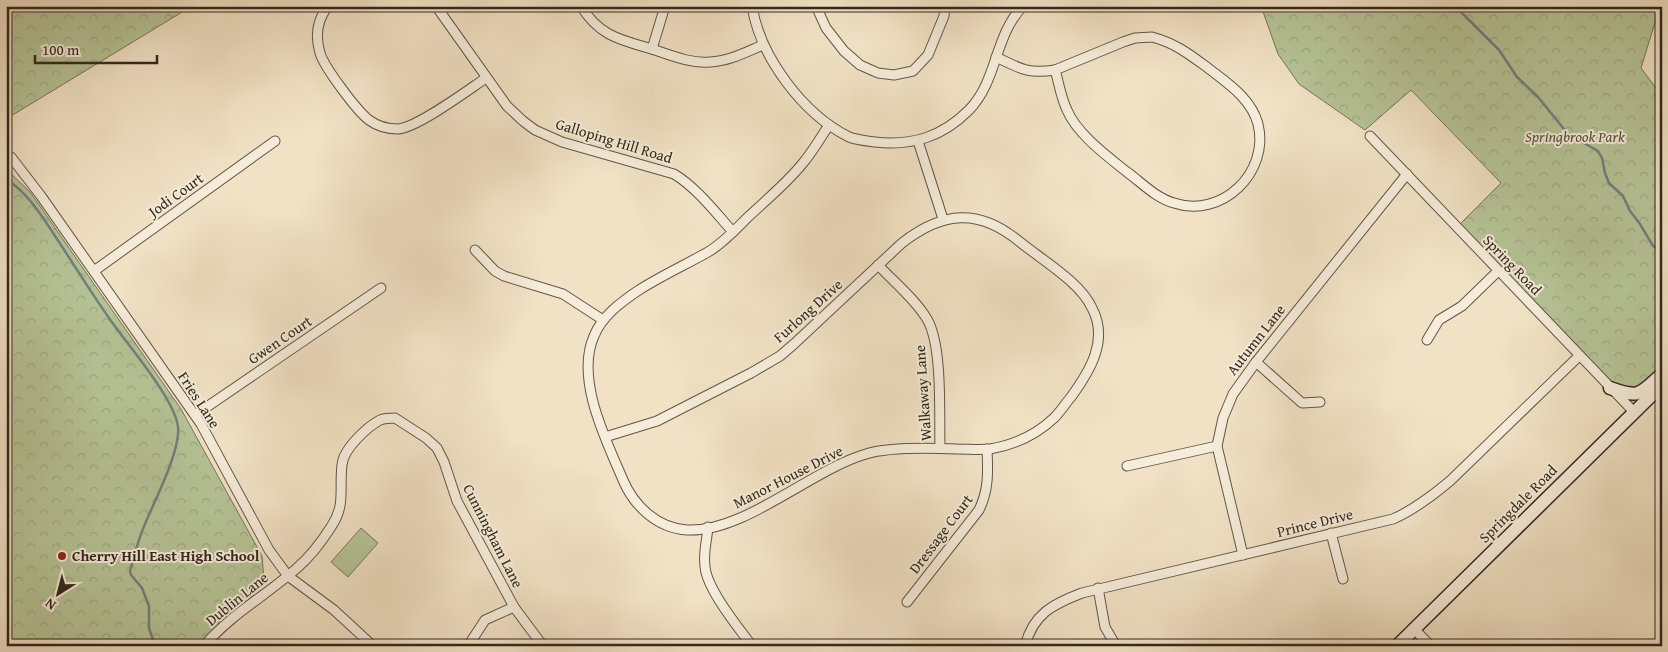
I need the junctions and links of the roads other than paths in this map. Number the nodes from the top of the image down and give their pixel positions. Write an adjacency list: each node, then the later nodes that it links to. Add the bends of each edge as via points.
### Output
1 (328, 6): 13 (street, via 319,21 320,54 363,114 382,127 406,128)
2 (436, 6): 13 (street, Galloping Hill Road)
3 (581, 6): 10 (street, via 588,18 611,37)
4 (664, 6): 10 (street)
5 (752, 6): 9 (street)
6 (816, 6): 7 (street, via 826,28 844,51 860,65 878,73 894,75 913,71 928,54)
7 (946, 6)
8 (1023, 6): 11 (street, via 1009,22)
9 (763, 45): 10 (street, via 708,63); 14 (street, via 794,92)
10 (652, 49)
11 (996, 57): 12 (street, via 1038,73); 17 (street, via 990,76 970,109 953,124)
12 (1055, 70): 12 (street, via 1135,38 1152,37 1177,46 1246,100 1258,124 1260,147 1254,166 1233,194 1218,202 1186,206 1160,198 1081,132 1066,110)
13 (486, 78): 21 (street, Galloping Hill Road, via 512,111 550,138 665,170 683,179)
14 (829, 125): 17 (street, via 864,140 893,144); 21 (street, Manor House Drive, via 788,180)
15 (1370, 136): 19 (street, Spring Road)
16 (275, 141): 24 (street, Jodi Court)
17 (918, 141): 20 (street)
18 (11, 157): 24 (street, Fries Lane)
19 (1407, 174): 25 (street, Spring Road); 30 (street, Autumn Lane)
20 (943, 219): 23 (street, Furlong Drive, via 920,229); 40 (street, Manor House Drive, via 981,220 1010,233 1083,294 1099,325 1098,345 1089,373 1055,417 1026,438)
21 (733, 232): 27 (street, Manor House Drive, via 710,251 640,289)
22 (475, 250): 27 (street, via 504,276 563,294)
23 (878, 265): 37 (street, Furlong Drive, via 780,356 658,420); 39 (street, Walkaway Lane, via 919,308 933,333 938,364)
24 (94, 270): 36 (street, Fries Lane)
25 (1498, 271): 28 (street, via 1462,306 1439,320); 29 (street, Spring Road)
26 (381, 288): 36 (street, Gwen Court)
27 (603, 320): 37 (street, Manor House Drive, via 590,349 588,374)
28 (1426, 340)
29 (1579, 356): 33 (street, Spring Road); 43 (street, Prince Drive, via 1430,498 1393,519)
30 (1256, 362): 34 (street, via 1302,403); 38 (street, Autumn Lane, via 1233,394)
31 (1662, 374): 33 (main road, via 1634,395)
32 (1662, 385): 35 (main road, Springdale Road)
33 (1610, 388): 35 (street, Spring Road)
34 (1320, 402)
35 (1634, 412): 50 (main road, Springdale Road)
36 (195, 415): 45 (street, Fries Lane, via 269,550)
37 (604, 437): 42 (street, Manor House Drive, via 626,486 645,512 658,522 685,530)
38 (1217, 446): 41 (street); 44 (street, Autumn Lane)
39 (940, 448): 40 (street, Manor House Drive); 42 (street, Manor House Drive, via 867,453 735,520)
40 (987, 449): 48 (street, Dressage Court, via 988,481 979,510)
41 (1127, 466)
42 (708, 527): 55 (street, via 706,574 728,614)
43 (1331, 533): 44 (street, Prince Drive); 46 (street)
44 (1243, 555): 47 (street, Prince Drive)
45 (288, 576): 49 (street, Cunningham Lane, via 307,558 340,510 342,464 350,447 365,430 382,420 395,418 437,448 457,502); 51 (street, Dublin Lane, via 244,608); 52 (street, Fries Lane, via 334,610)
46 (1343, 579)
47 (1098, 588): 56 (street, Prince Drive, via 1058,602 1046,610 1031,629); 57 (street, via 1105,627)
48 (907, 602)
49 (514, 607): 53 (street, via 485,620); 54 (street, Cunningham Lane)
50 (1414, 629): 58 (main road, Springdale Road); 59 (street)
51 (204, 646)
52 (373, 646)
53 (468, 646)
54 (543, 646)
55 (752, 646)
56 (1025, 646)
57 (1116, 646)
58 (1397, 646)
59 (1431, 646)

